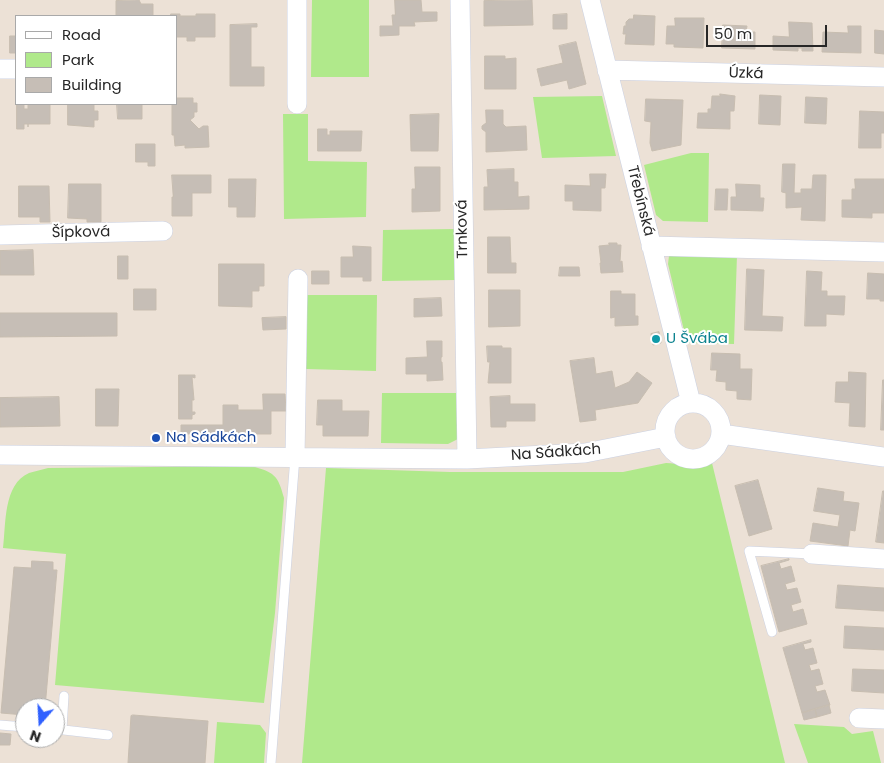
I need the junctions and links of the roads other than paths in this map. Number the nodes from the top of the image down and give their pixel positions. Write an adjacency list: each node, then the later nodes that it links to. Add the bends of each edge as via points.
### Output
1 (296, 0): 8 (street)
2 (460, 0): 20 (street, Trnková)
3 (590, 0): 6 (street, Třebínská)
4 (0, 69): 5 (street)
5 (15, 69)
6 (608, 70): 7 (street, Úzká); 11 (street, Třebínská)
7 (884, 78)
8 (297, 104)
9 (163, 231): 10 (street, Šípková)
10 (0, 235)
11 (651, 246): 12 (street); 14 (street, Třebínská)
12 (884, 252)
13 (298, 279): 18 (street)
14 (691, 403): 15 (street, via 699,403 713,411); 16 (street, via 681,405 668,419)
15 (721, 434): 16 (street, via 719,442 708,455 691,459 675,452); 19 (street)
16 (666, 437): 20 (street, Na Sádkách, via 585,453)
17 (0, 455): 18 (street, Na Sádkách)
18 (295, 457): 20 (street, Na Sádkách); 30 (lane)
19 (884, 457)
20 (467, 459)
21 (812, 554): 22 (street); 23 (lane, via 750,551)
22 (884, 559)
23 (772, 632)
24 (859, 718): 25 (street)
25 (884, 719)
26 (0, 725): 27 (lane)
27 (15, 726)
28 (65, 730): 29 (lane)
29 (108, 735)
30 (271, 763)

